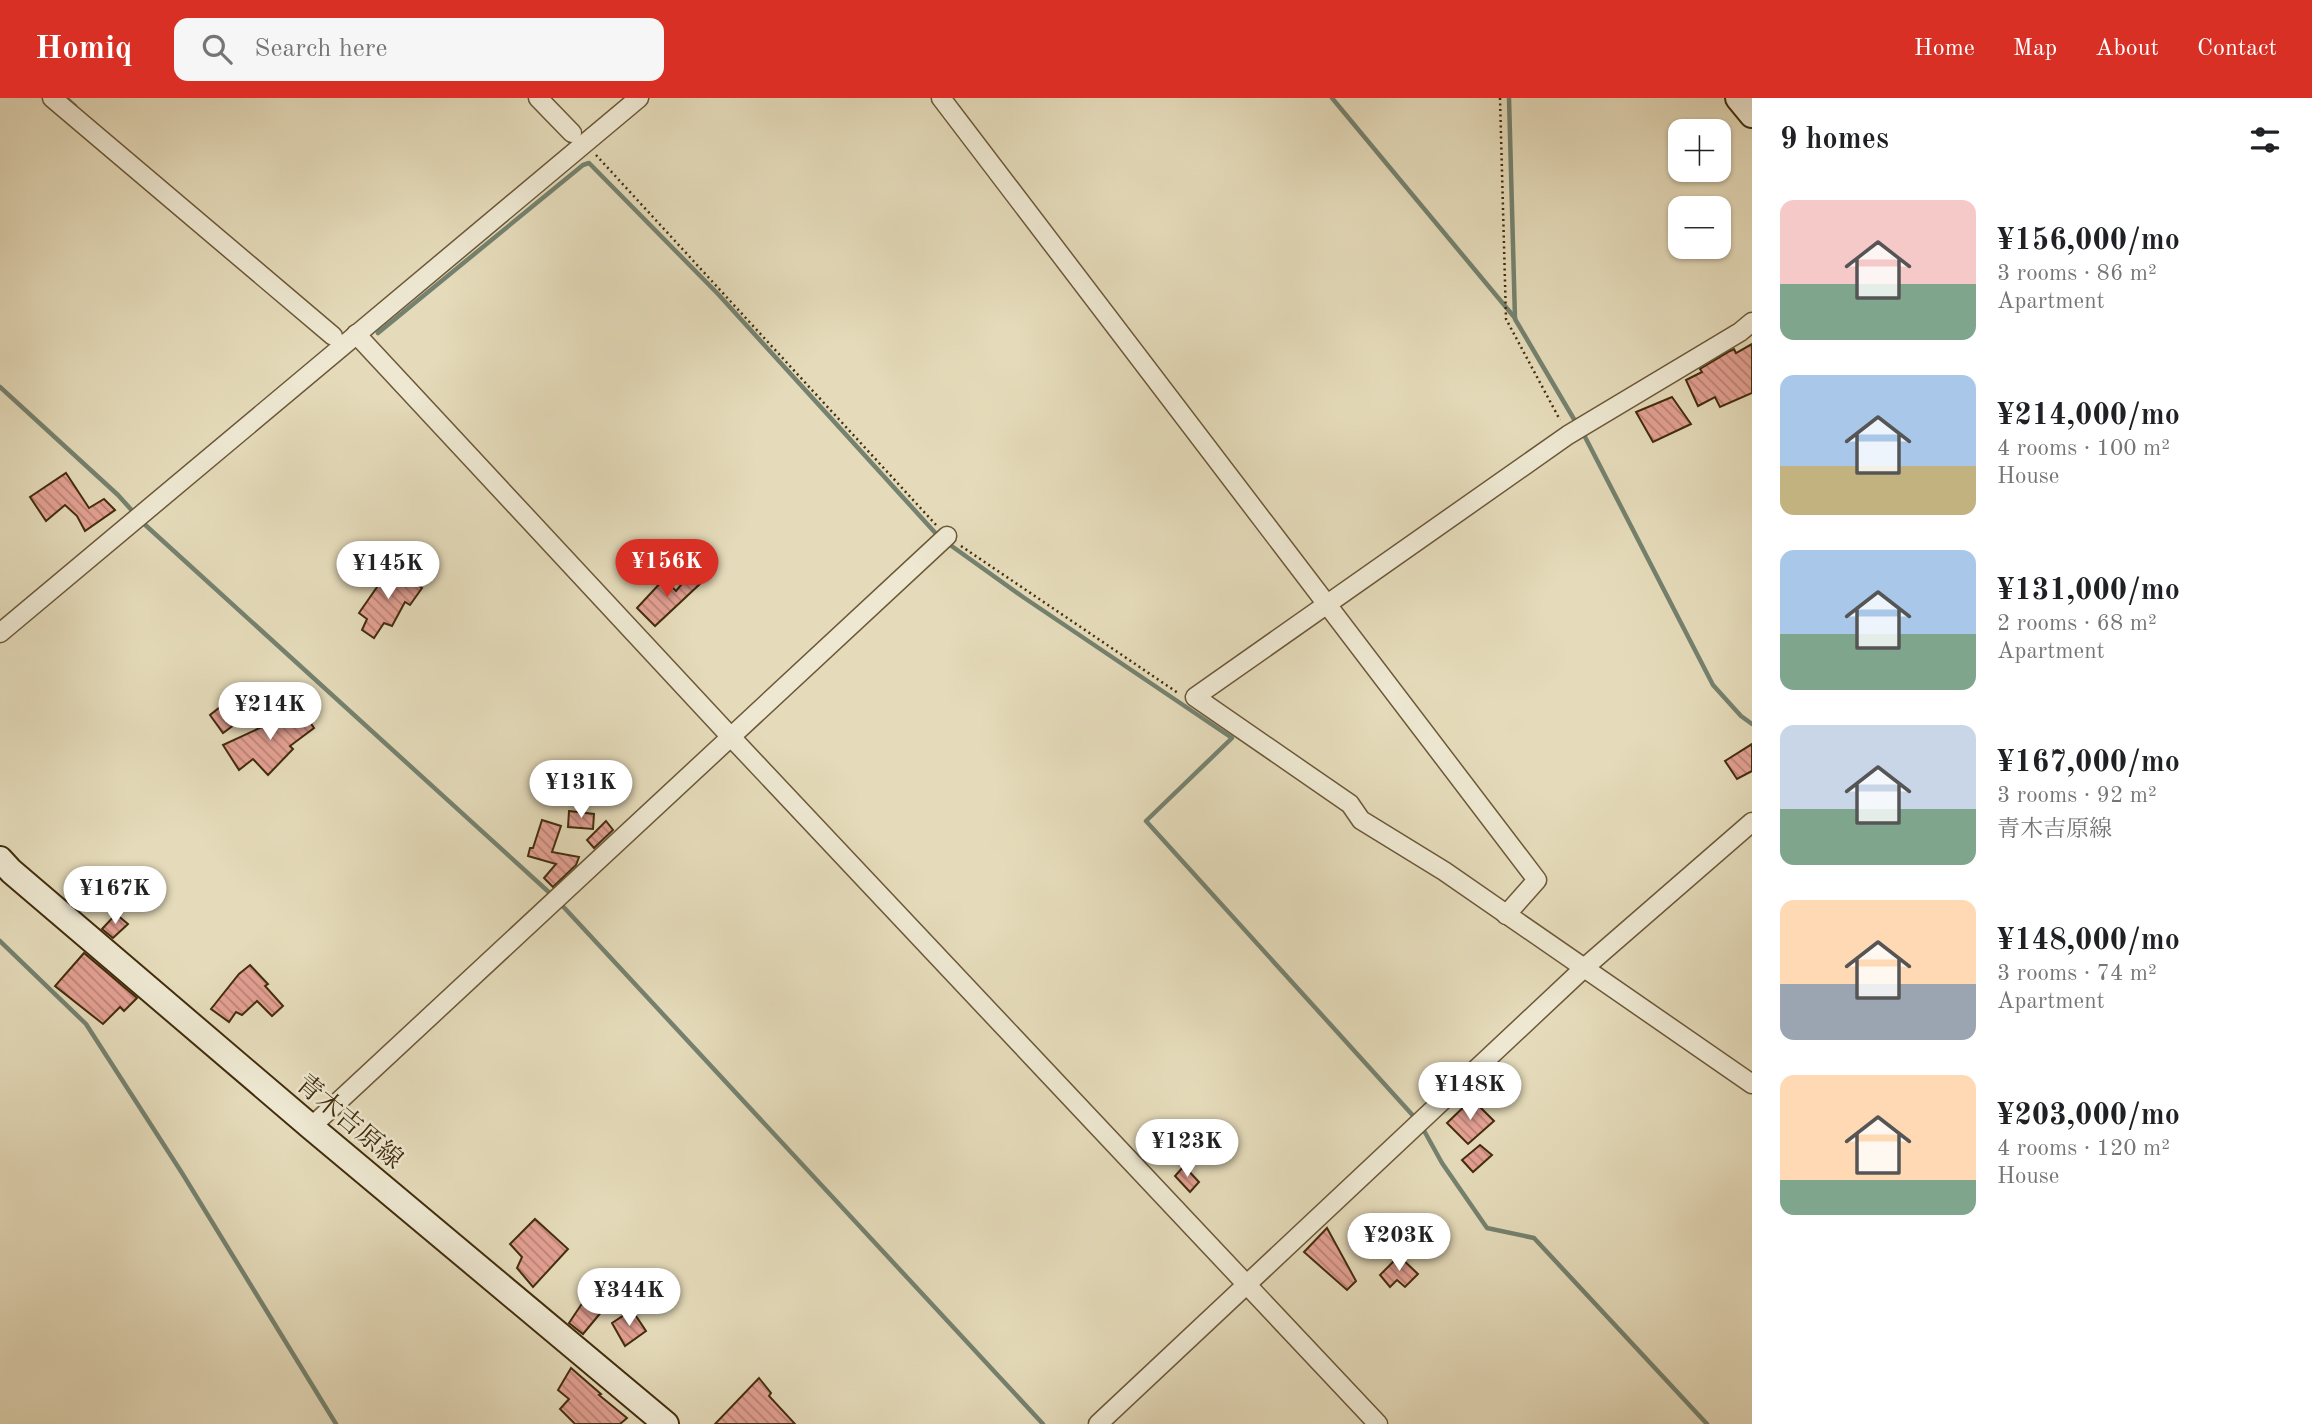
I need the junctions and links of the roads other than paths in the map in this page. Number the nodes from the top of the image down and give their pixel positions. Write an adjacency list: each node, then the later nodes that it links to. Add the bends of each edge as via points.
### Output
1 (52, 98): 10 (street)
2 (538, 98): 7 (street)
3 (639, 98): 7 (street)
4 (941, 98): 12 (street)
5 (1738, 98): 6 (main road)
6 (1752, 115)
7 (578, 138): 9 (street)
8 (1752, 322): 12 (street, via 1568,435)
9 (356, 334): 13 (street); 14 (street)
10 (333, 337)
11 (947, 536): 14 (street)
12 (1326, 603): 17 (street, via 1538,880); 17 (street, via 1195,697 1350,804 1361,820)
13 (0, 633)
14 (731, 737): 20 (street); 21 (street)
15 (1752, 821): 18 (street)
16 (0, 859): 20 (main road, 青木吉原線)
17 (1506, 915): 18 (street)
18 (1584, 968): 19 (street); 21 (street)
19 (1752, 1084)
20 (311, 1127): 22 (main road, 青木吉原線)
21 (1247, 1283): 23 (street); 24 (street)
22 (666, 1424)
23 (1098, 1424)
24 (1378, 1424)

